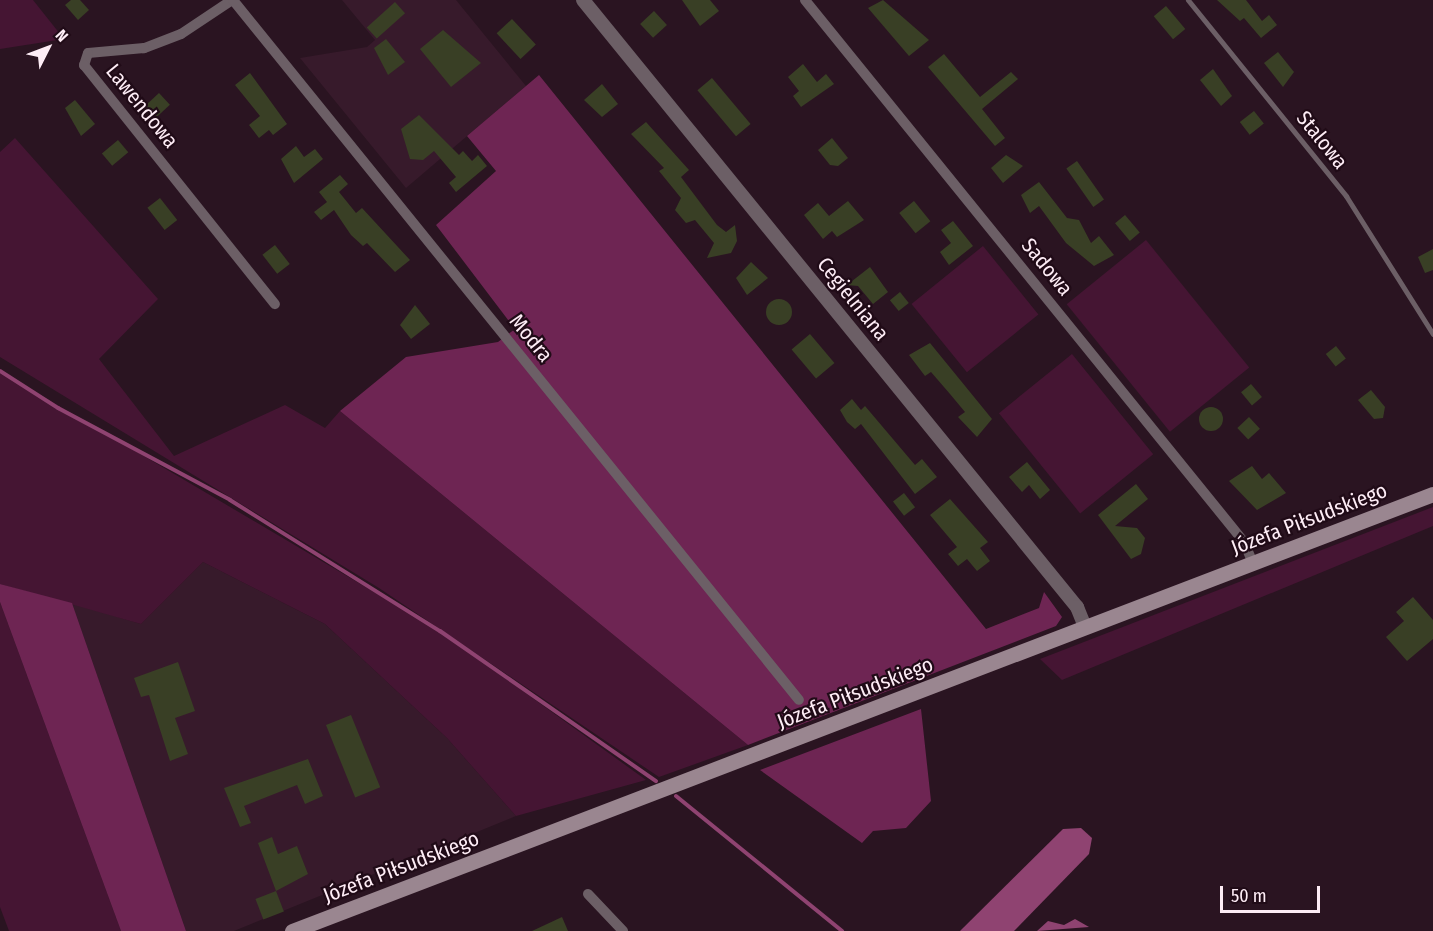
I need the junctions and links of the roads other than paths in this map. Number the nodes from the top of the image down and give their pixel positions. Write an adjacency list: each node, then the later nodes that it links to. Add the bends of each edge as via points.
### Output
1 (232, 0): 5 (street, Lawendowa, via 181,34 144,48 88,53 84,65); 10 (street, Modra)
2 (584, 0): 9 (street, Cegielniana, via 1077,607)
3 (805, 0): 8 (street, Sadowa, via 1245,542)
4 (1188, 0): 6 (lane, Stalowa, via 1346,196)
5 (274, 304)
6 (1432, 330)
7 (1433, 494): 8 (main road, Józefa Piłsudskiego)
8 (1253, 563): 9 (main road, Józefa Piłsudskiego)
9 (1085, 627): 12 (main road, Józefa Piłsudskiego)
10 (799, 700)
11 (588, 894): 13 (street)
12 (292, 931)
13 (623, 931)

